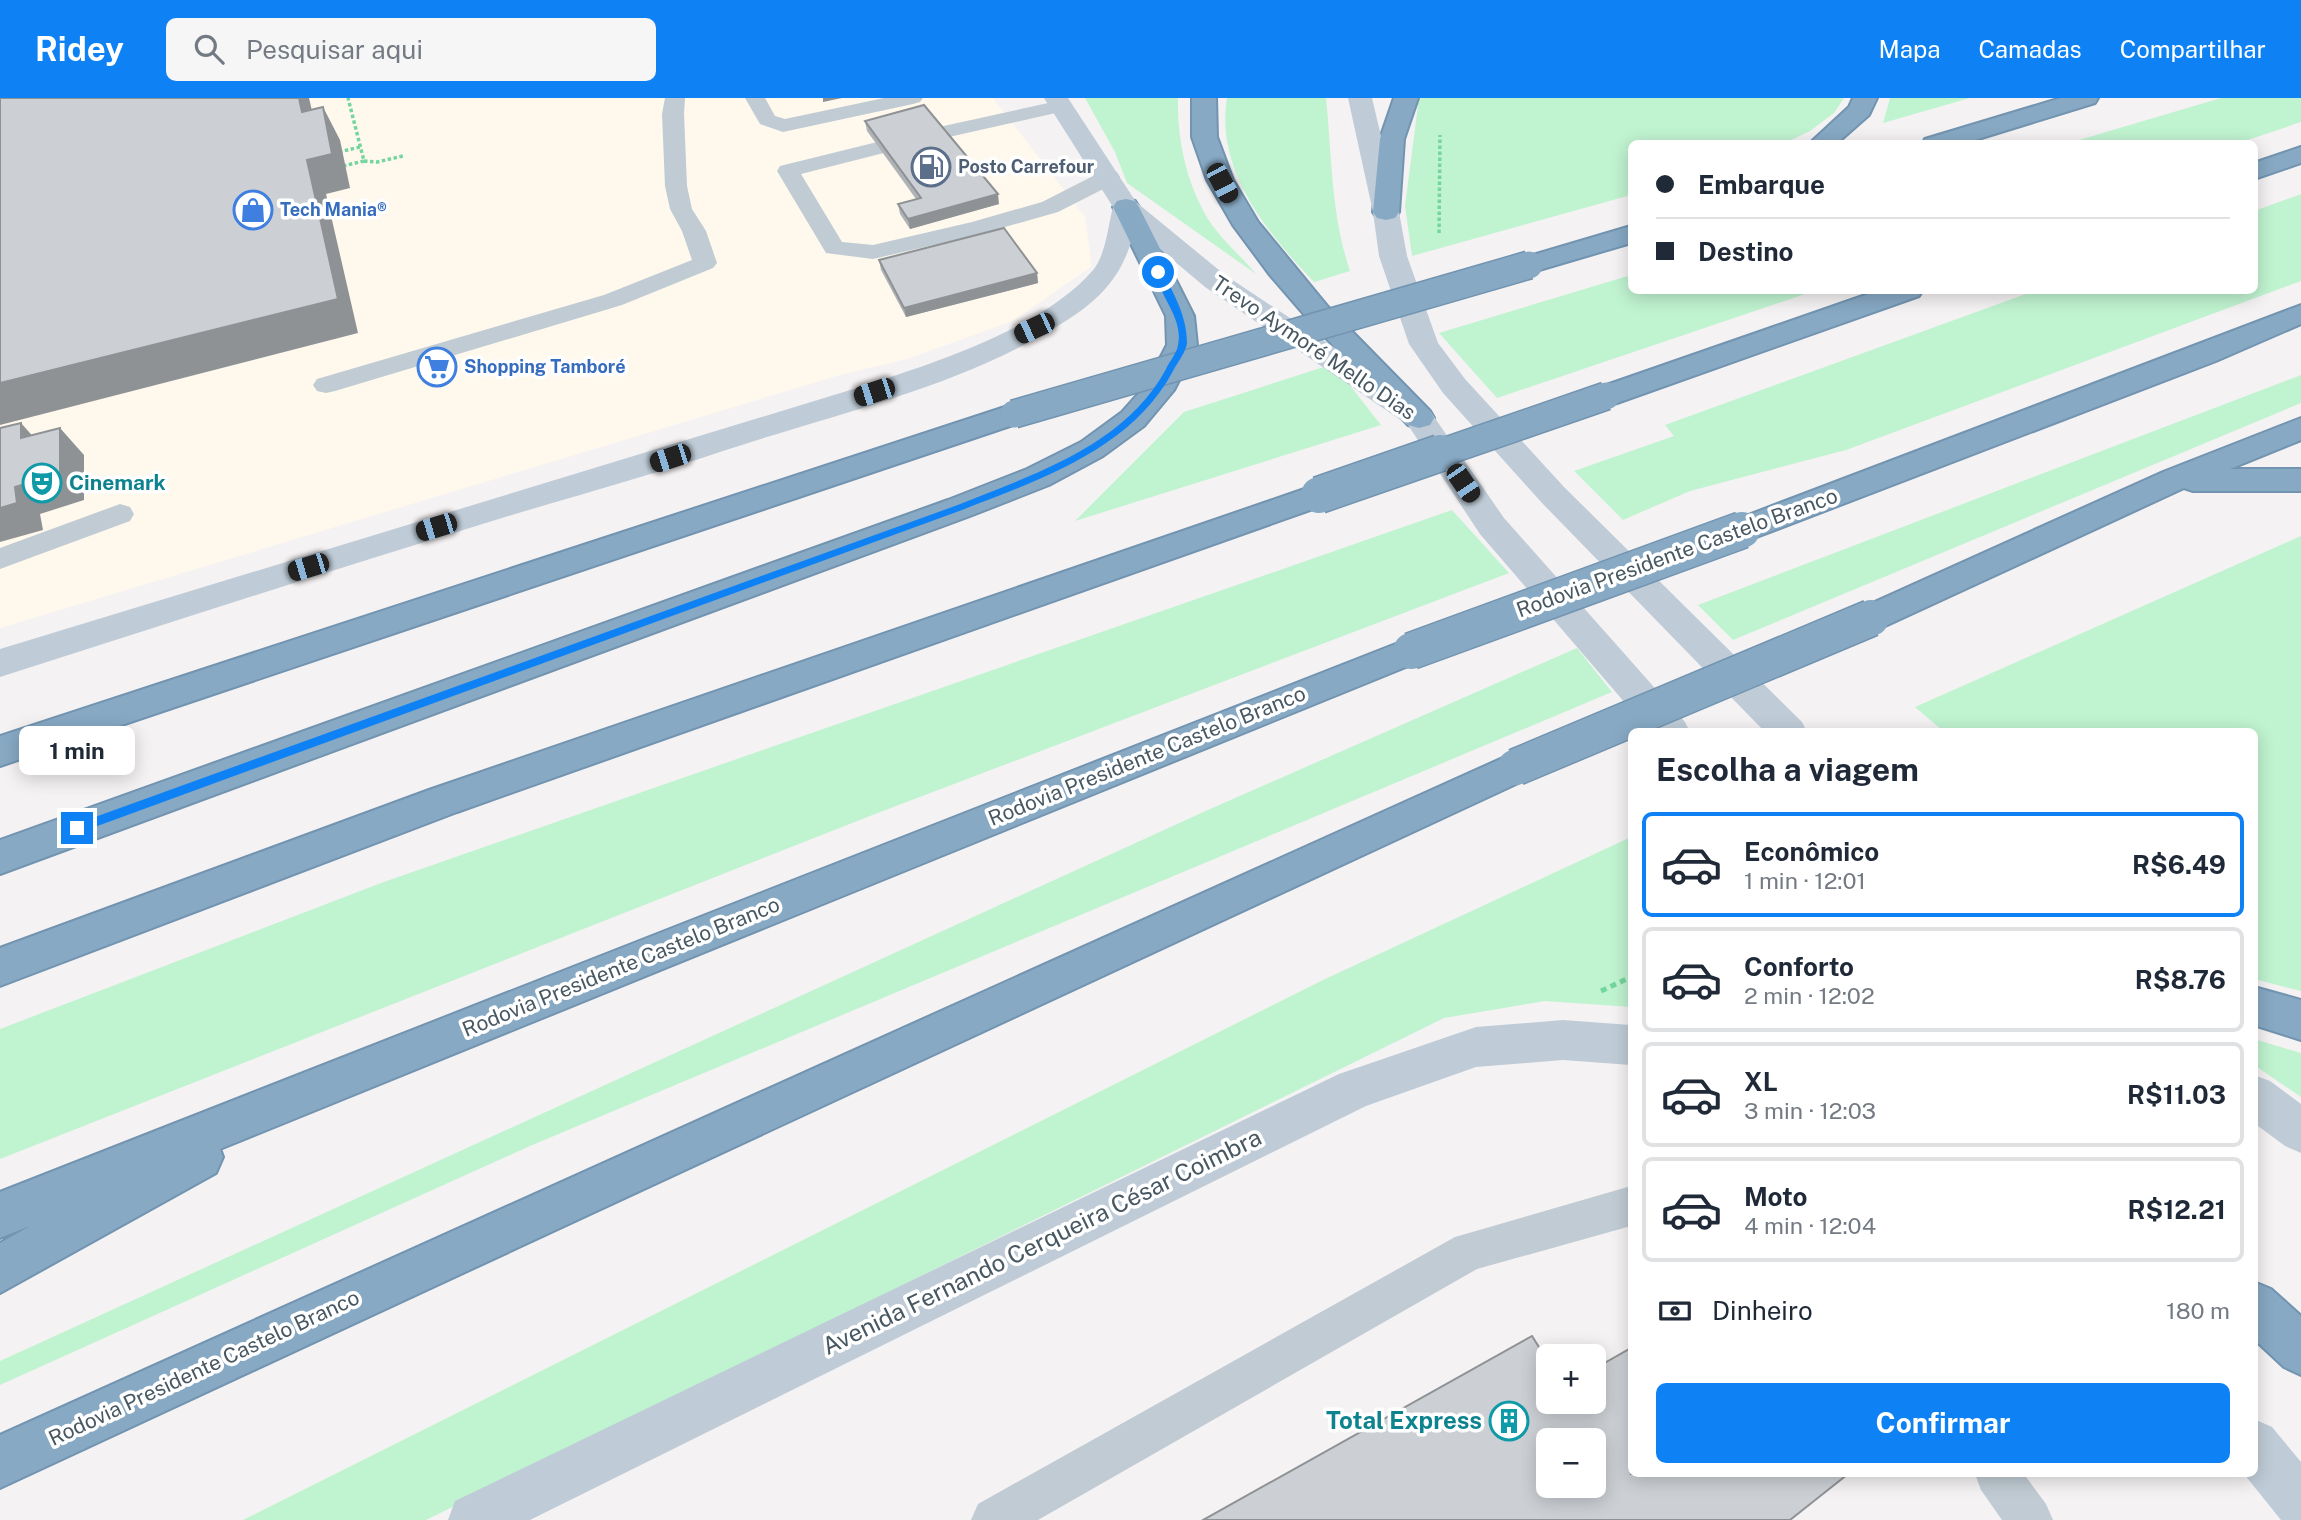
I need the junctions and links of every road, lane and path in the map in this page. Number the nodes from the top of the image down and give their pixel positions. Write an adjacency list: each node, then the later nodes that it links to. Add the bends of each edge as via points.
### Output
1 (348, 98): 15 (path)
2 (676, 98): 33 (lane, via 676,186 705,263 613,300)
3 (755, 98): 4 (lane, via 767,120 783,126)
4 (913, 98)
5 (1204, 98): 34 (highway, via 1202,110 1213,166 1239,217 1278,268)
6 (1360, 98): 26 (main road)
7 (1406, 98): 26 (highway, via 1392,139)
8 (1865, 98): 13 (highway, via 1860,110)
9 (2086, 98): 14 (highway)
10 (1064, 110): 11 (lane); 22 (main road, Trevo Aymoré Mello Dias); 24 (lane, via 930,135 788,172)
11 (1048, 131)
12 (1440, 135): 27 (path)
13 (1826, 140)
14 (1947, 140)
15 (360, 147): 16 (path); 19 (path)
16 (329, 154)
17 (2301, 155): 21 (highway)
18 (402, 156): 19 (path)
19 (364, 161): 20 (path)
20 (332, 169)
21 (2258, 170)
22 (1109, 177): 24 (lane, via 1050,207 873,252 834,248); 25 (main road, Trevo Aymoré Mello Dias)
23 (824, 184): 24 (lane)
24 (798, 190)
25 (1126, 206): 34 (main road, Trevo Aymoré Mello Dias, via 1215,281); 40 (main road, via 1107,271 1071,305 977,354 568,491 487,511); 44 (highway, via 1180,316 1182,345 1159,390 1133,419 1092,449 1038,477 959,508)
26 (1386, 212): 42 (main road, via 1393,256 1424,344 1454,386 1553,495)
27 (1439, 233)
28 (1628, 235): 43 (highway, bridge, via 1014,414)
29 (1898, 294): 45 (highway, bridge, via 443,801)
30 (2301, 314): 32 (highway, Rodovia Presidente Castelo Branco)
31 (2301, 344): 32 (highway)
32 (2206, 354): 49 (highway, Rodovia Presidente Castelo Branco, bridge, via 1411,651)
33 (327, 385)
34 (1419, 418): 41 (main road, Trevo Aymoré Mello Dias, via 1492,526)
35 (2301, 428): 36 (highway, Rodovia Presidente Castelo Branco)
36 (2174, 480): 37 (highway); 58 (highway, Rodovia Presidente Castelo Branco, bridge, via 1871,618 1516,767)
37 (2301, 480)
38 (121, 514): 39 (lane)
39 (0, 559)
40 (0, 663)
41 (1669, 728)
42 (1785, 728)
43 (0, 751)
44 (0, 857)
45 (0, 967)
46 (2258, 1007): 47 (highway)
47 (2301, 1020)
48 (1628, 1045): 61 (main road, Avenida Fernando Cerqueira César Coimbra, via 1563,1040 1476,1047 1355,1088)
49 (338, 1079): 53 (highway, Rodovia Presidente Castelo Branco); 54 (highway)
50 (2258, 1099): 51 (main road)
51 (2301, 1131)
52 (1628, 1207): 62 (lane, via 1469,1251)
53 (0, 1215)
54 (0, 1269)
55 (2258, 1310): 56 (highway)
56 (2301, 1350)
57 (2258, 1450): 60 (main road)
58 (0, 1462)
59 (1999, 1477): 63 (lane)
60 (2301, 1503)
61 (474, 1520)
62 (994, 1520)
63 (2030, 1520)

